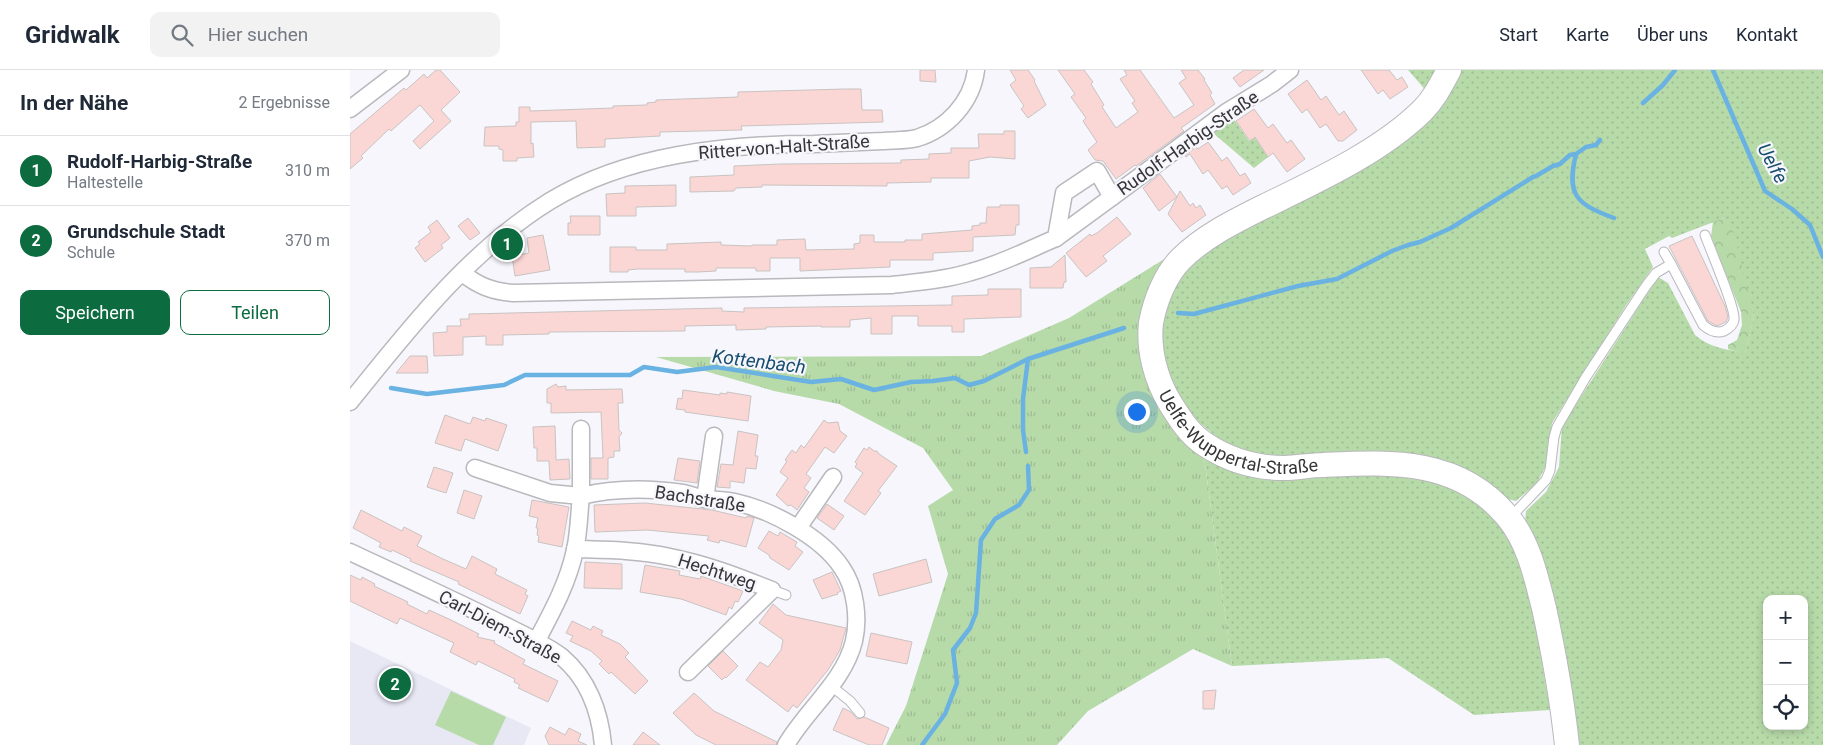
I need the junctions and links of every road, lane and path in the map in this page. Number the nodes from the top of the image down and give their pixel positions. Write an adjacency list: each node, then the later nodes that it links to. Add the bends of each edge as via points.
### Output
1 (401, 70): 5 (street)
2 (976, 70): 11 (street, Ritter-von-Halt-Straße, via 965,100 950,120 916,138 761,145 646,162 579,186 551,201 516,225)
3 (1290, 70): 6 (street, Rudolf-Harbig-Straße)
4 (1449, 70): 19 (main road, Uelfe-Wuppertal-Straße, via 1424,109 1404,126 1346,165 1247,215 1198,244 1180,260 1166,280 1155,308 1152,352 1160,382 1188,430 1225,455 1270,467 1392,463 1420,467 1472,486)
5 (350, 109)
6 (1112, 197): 8 (street); 8 (street, Rudolf-Harbig-Straße, via 1098,171 1064,193)
7 (1705, 235): 10 (lane, via 1731,306 1734,320 1731,327 1723,332 1710,331 1703,325)
8 (1056, 238): 11 (street, via 971,272 892,285 513,293 494,291)
9 (1664, 252): 10 (lane)
10 (1671, 264): 19 (lane, via 1656,273 1646,286 1586,377 1557,427 1546,480)
11 (462, 273): 12 (street, Ritter-von-Halt-Straße)
12 (350, 402)
13 (581, 429): 17 (street)
14 (714, 436): 18 (street)
15 (475, 468): 17 (street, Bachstraße, via 550,493)
16 (833, 476): 20 (street)
17 (581, 496): 18 (street, Bachstraße, via 625,490); 21 (street)
18 (705, 498): 20 (street, Bachstraße, via 754,508)
19 (1509, 519): 29 (main road, Uelfe-Wuppertal-Straße, via 1522,539 1536,576 1552,646)
20 (798, 528): 25 (street, Bachstraße, via 842,568 856,609 854,640 849,656)
21 (575, 549): 23 (street, via 559,599); 24 (street, Hechtweg, via 670,556 720,569 779,592)
22 (350, 552): 23 (street, Carl-Diem-Straße)
23 (536, 642): 27 (street, Carl-Diem-Straße, via 562,657 580,676 599,717)
24 (688, 672)
25 (830, 685): 26 (lane); 28 (street, Bachstraße, via 816,699)
26 (860, 713)
27 (603, 745)
28 (786, 745)
29 (1567, 745)

